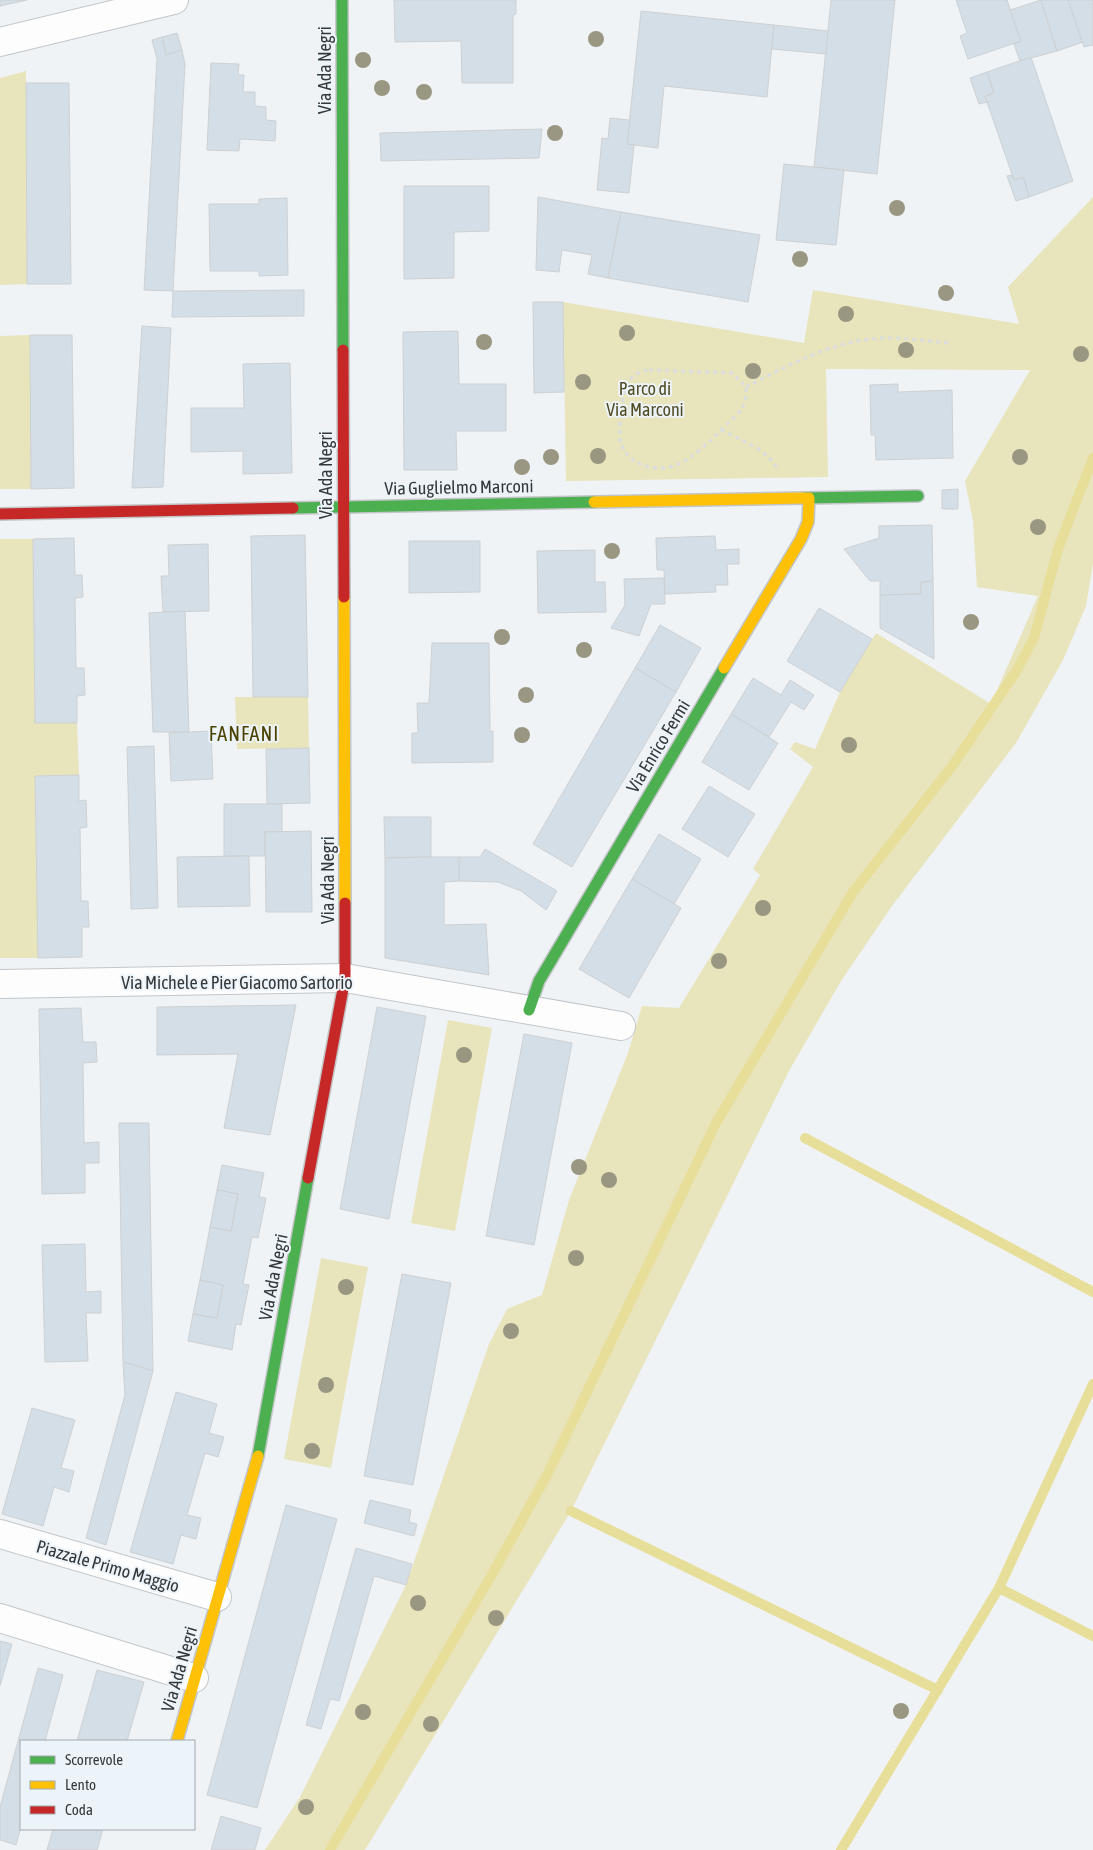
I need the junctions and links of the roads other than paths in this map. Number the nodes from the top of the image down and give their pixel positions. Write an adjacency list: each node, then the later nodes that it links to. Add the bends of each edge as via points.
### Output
1 (174, 0): 3 (street)
2 (342, 0): 6 (street, Via Ada Negri)
3 (0, 42)
4 (918, 496): 5 (street, Via Guglielmo Marconi)
5 (808, 498): 6 (street, Via Guglielmo Marconi); 10 (street, Via Enrico Fermi, via 808,522 801,540 534,989)
6 (342, 507): 7 (street, Via Guglielmo Marconi); 8 (street, Via Ada Negri)
7 (0, 514)
8 (345, 978): 9 (street, Via Michele e Pier Giacomo Sartorio); 10 (street, Via Michele e Pier Giacomo Sartorio); 13 (street, Via Ada Negri, via 255,1470)
9 (0, 984)
10 (529, 1010): 11 (street, Via Michele e Pier Giacomo Sartorio)
11 (621, 1026)
12 (0, 1534): 13 (street, Piazzale Primo Maggio)
13 (217, 1597): 15 (street, Via Ada Negri)
14 (0, 1618): 15 (street)
15 (194, 1678): 16 (street, Via Ada Negri)
16 (177, 1740)

